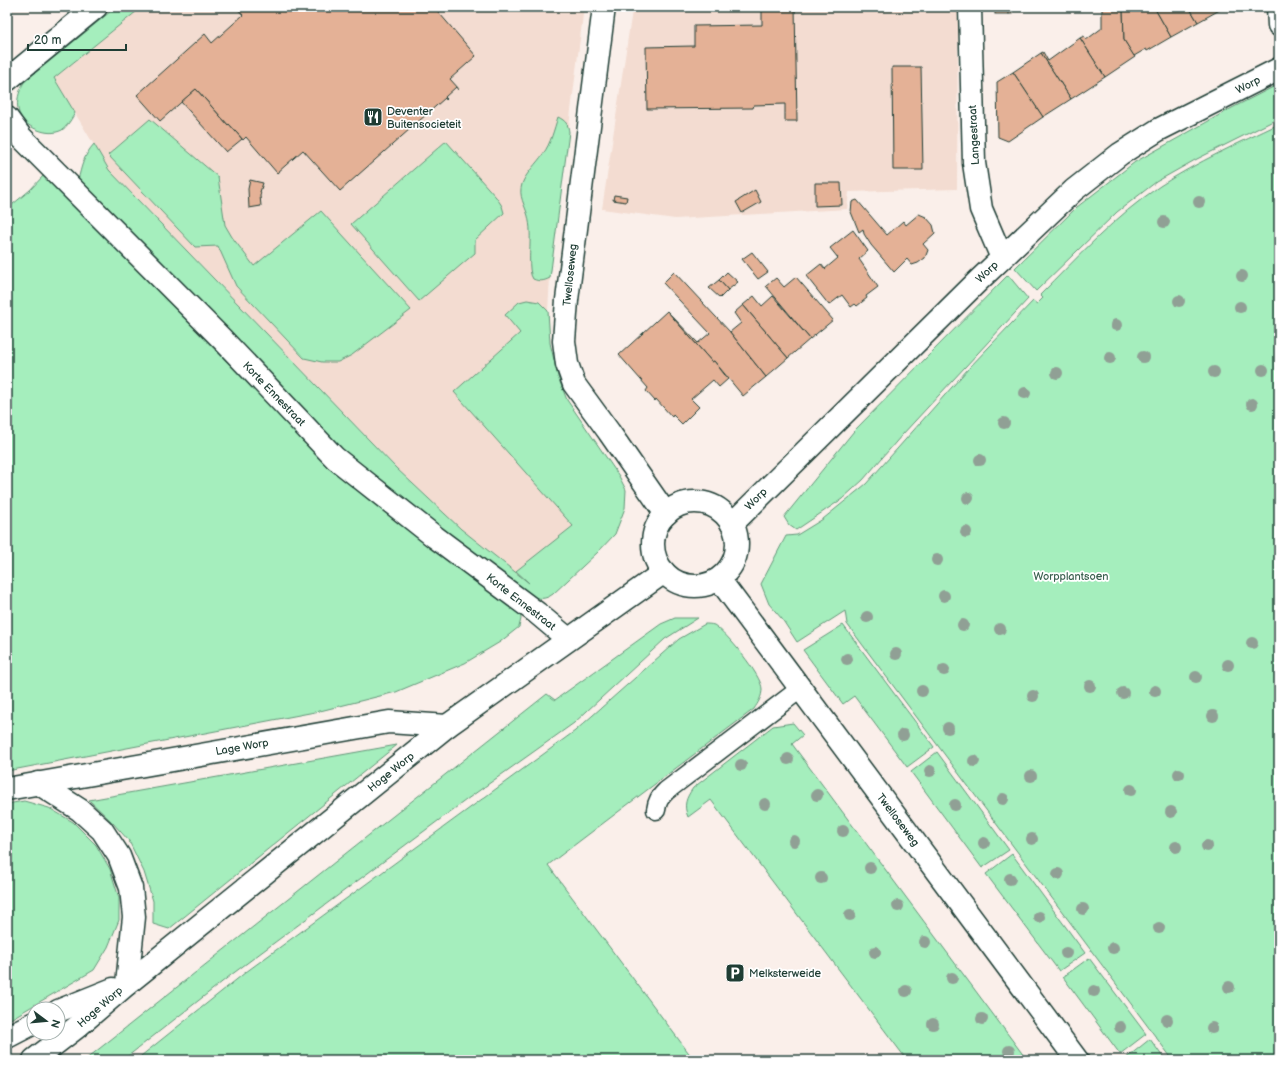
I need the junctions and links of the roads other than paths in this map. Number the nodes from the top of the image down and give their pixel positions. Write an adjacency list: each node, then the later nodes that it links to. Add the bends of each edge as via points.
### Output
1 (96, 7): 7 (street)
2 (604, 7): 10 (street, Twelloseweg, via 564,341 567,364 574,384)
3 (970, 7): 9 (street, Langestraat, via 974,163 981,209)
4 (1278, 7): 5 (street)
5 (1279, 24)
6 (1279, 69): 9 (street, Worp, via 1158,130 1120,154 1074,190)
7 (7, 80)
8 (7, 118): 14 (street, Korte Ennestraat, via 21,137 222,339 335,458)
9 (1002, 258): 11 (street, Worp)
10 (666, 514): 11 (street, via 681,505 706,504 718,509); 12 (street, via 658,525 654,547 659,565)
11 (732, 524): 13 (street, via 737,544 736,554 727,572)
12 (664, 572): 13 (street, via 680,584 688,586 705,585); 14 (street, Hoge Worp)
13 (719, 579): 15 (street, Twelloseweg)
14 (568, 639): 16 (street, Hoge Worp)
15 (800, 689): 19 (lane, via 660,796); 25 (street, Twelloseweg)
16 (447, 726): 17 (street, Lage Worp, via 389,722); 20 (street, Hoge Worp)
17 (38, 783): 18 (street, Lage Worp); 20 (street, via 80,810 102,830 118,856 131,888 134,917)
18 (7, 789)
19 (656, 810)
20 (127, 984): 21 (street, Hoge Worp); 24 (street, Hoge Worp)
21 (66, 1008)
22 (26, 1027): 23 (street)
23 (7, 1037)
24 (34, 1060)
25 (1076, 1060)

